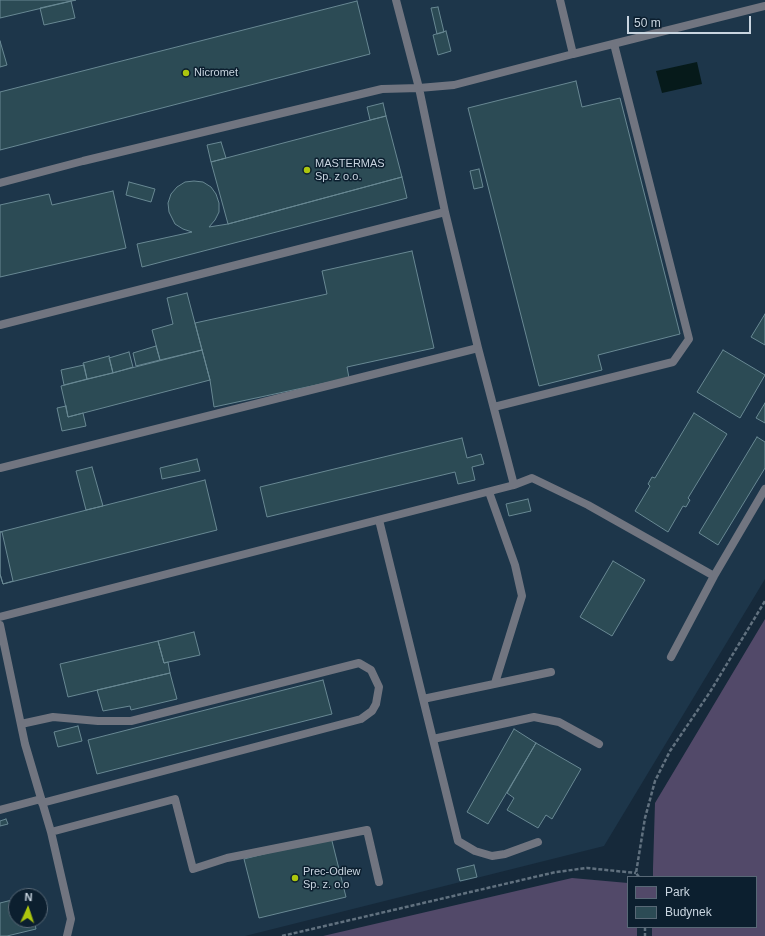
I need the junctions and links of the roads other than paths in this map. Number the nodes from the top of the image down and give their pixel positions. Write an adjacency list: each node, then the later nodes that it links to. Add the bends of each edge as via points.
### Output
1 (396, 0): 6 (lane)
2 (560, 0): 5 (lane)
3 (765, 6): 4 (lane)
4 (614, 44): 5 (lane); 11 (lane, via 689,339 673,362)
5 (573, 54): 6 (lane, via 454,85)
6 (419, 88): 7 (lane, via 382,89); 8 (lane)
7 (0, 183)
8 (445, 212): 9 (lane); 10 (lane)
9 (0, 325)
10 (478, 348): 11 (lane); 12 (lane)
11 (494, 407): 13 (lane)
12 (0, 468)
13 (514, 485): 15 (lane); 17 (lane, via 532,478 588,505)
14 (765, 489): 17 (lane)
15 (489, 492): 16 (lane); 22 (lane, via 515,565 522,596)
16 (379, 520): 18 (lane); 23 (lane)
17 (714, 576): 20 (lane)
18 (0, 616)
19 (0, 624): 24 (lane)
20 (671, 657)
21 (551, 672): 22 (lane)
22 (496, 683): 23 (lane)
23 (423, 699): 25 (lane)
24 (21, 724): 27 (lane); 27 (lane, via 54,717 131,721 359,663 366,665 379,687 374,708 361,720)
25 (433, 739): 26 (lane, via 534,717 560,722); 30 (lane, via 458,841 475,851 492,856 506,854)
26 (599, 744)
27 (42, 801): 28 (lane); 29 (lane)
28 (0, 810)
29 (51, 832): 31 (lane, via 175,799 192,869 227,858 367,830); 32 (lane, via 71,919)
30 (538, 842)
31 (378, 882)
32 (67, 936)

